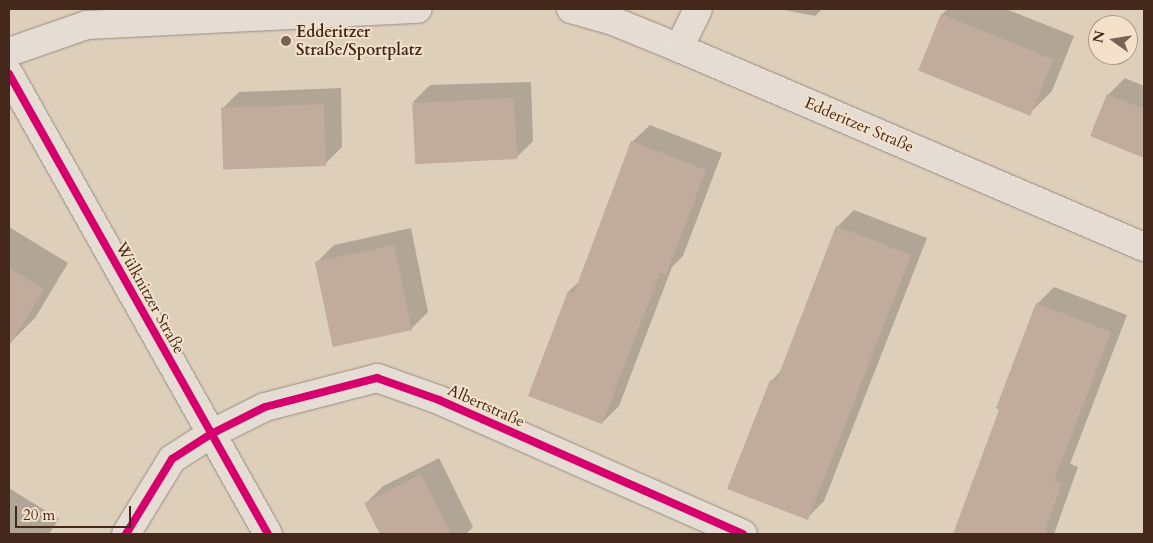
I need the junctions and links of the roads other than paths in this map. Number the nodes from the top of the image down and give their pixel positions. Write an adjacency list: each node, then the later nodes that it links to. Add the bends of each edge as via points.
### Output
1 (418, 9): 5 (street, via 87,25)
2 (571, 9): 4 (street, Edderitzer Straße, via 613,21)
3 (698, 9): 4 (street)
4 (680, 48): 7 (street, Edderitzer Straße)
5 (9, 52)
6 (9, 74): 8 (street, Wülknitzer Straße)
7 (1144, 248)
8 (211, 434): 9 (street, Albertstraße, via 172,459); 10 (street, Wülknitzer Straße); 11 (street, Albertstraße, via 265,407 377,378 439,400)
9 (126, 534)
10 (268, 534)
11 (742, 534)

